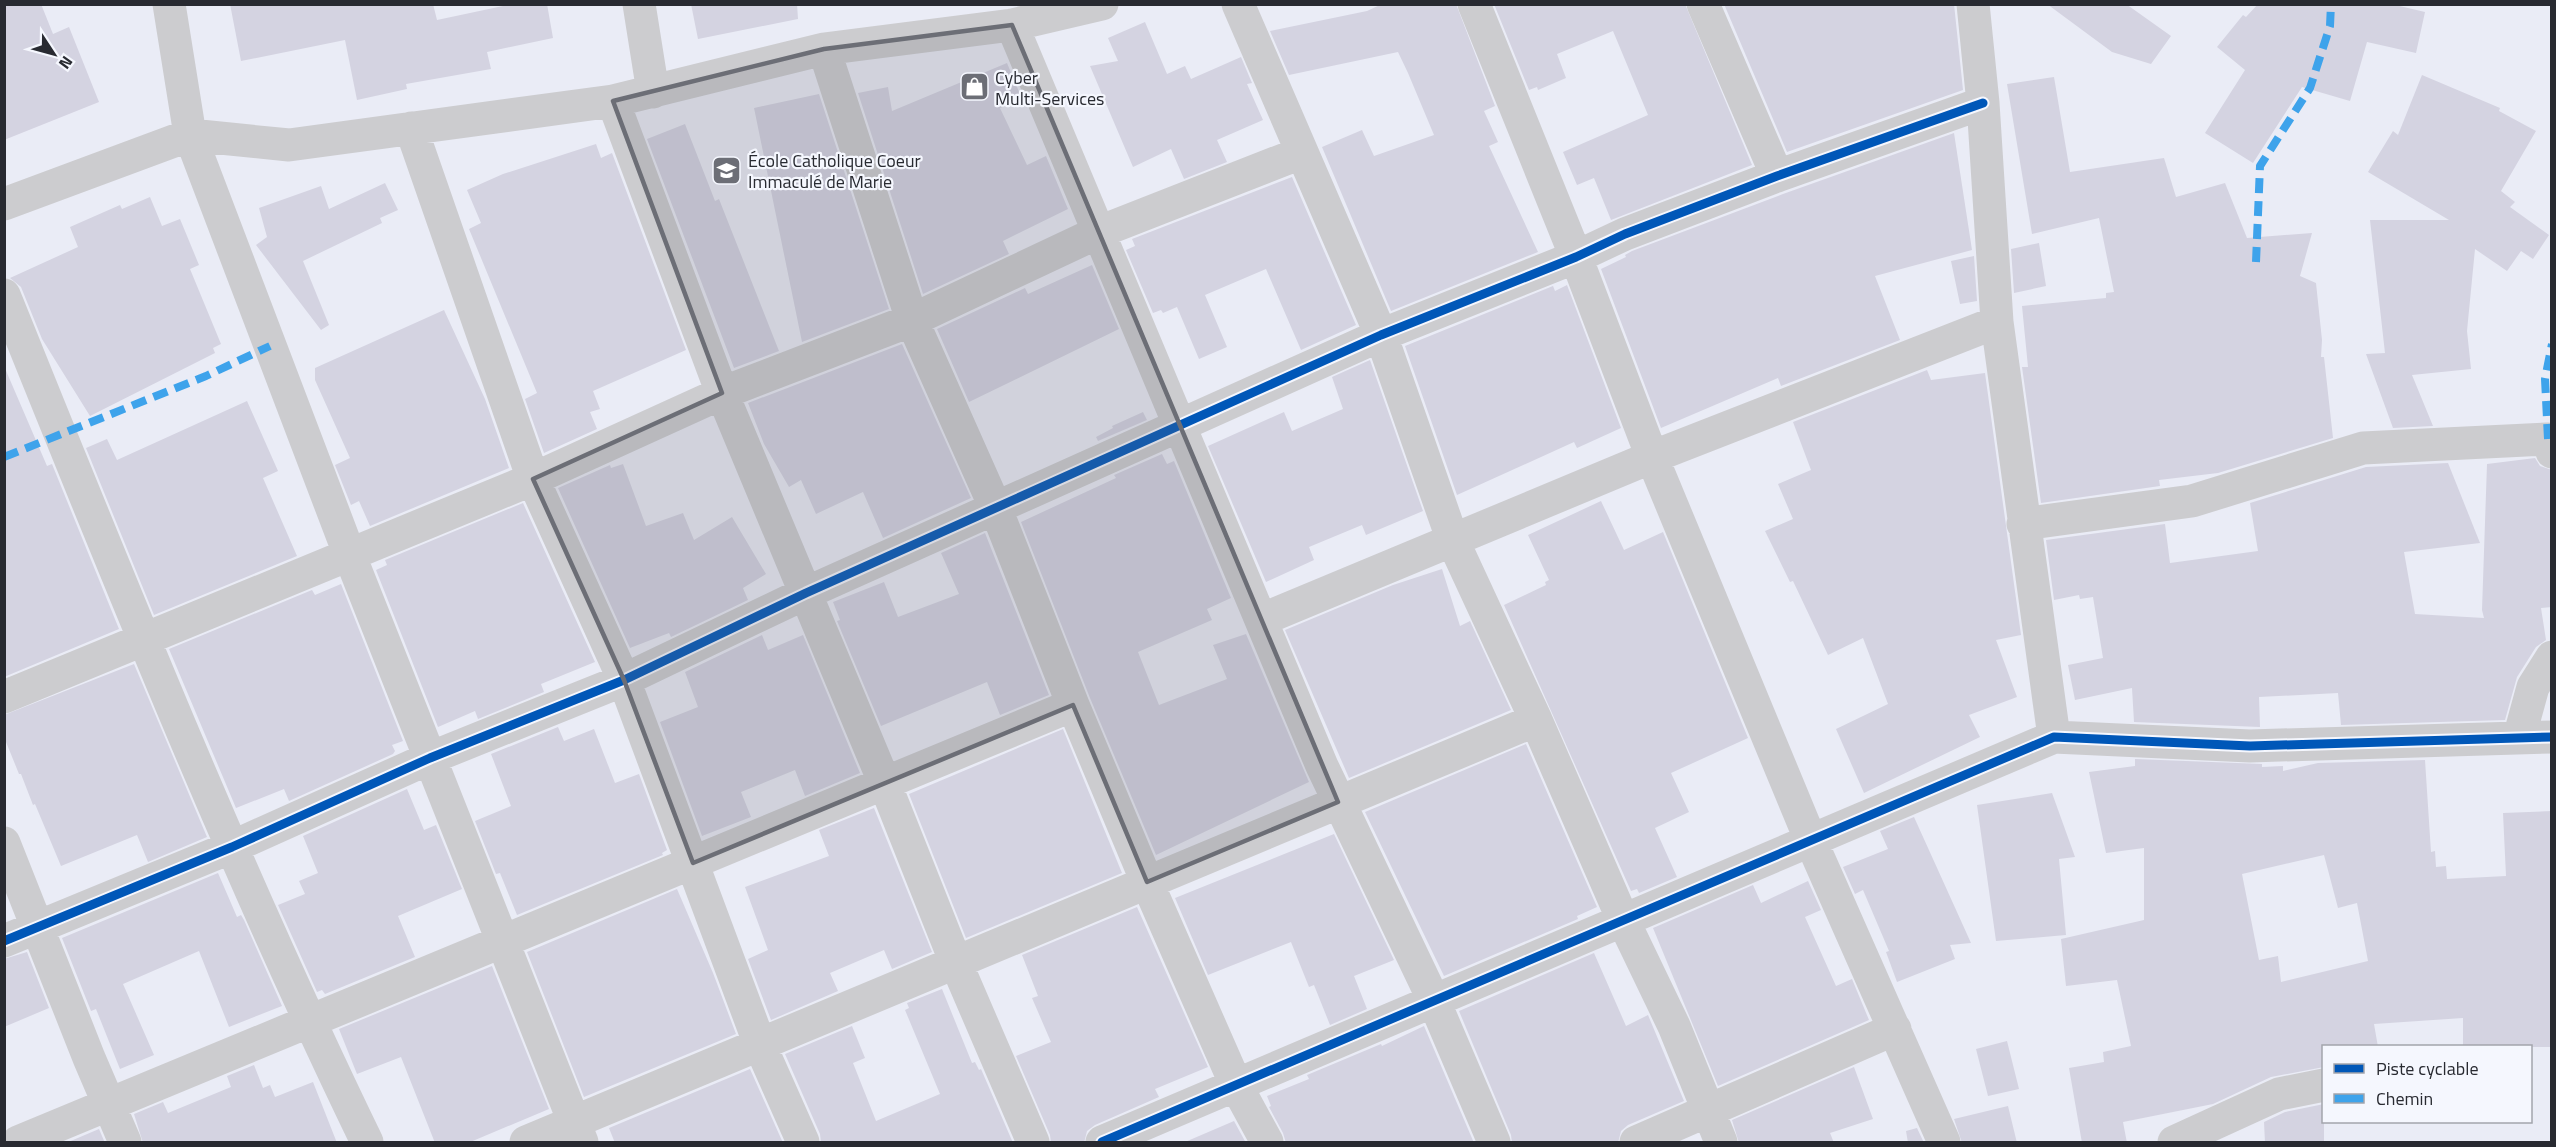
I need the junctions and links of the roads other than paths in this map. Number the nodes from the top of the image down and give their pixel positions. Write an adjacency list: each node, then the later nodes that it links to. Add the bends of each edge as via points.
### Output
1 (169, 4): 14 (street)
2 (639, 4): 10 (street)
3 (1238, 4): 15 (street)
4 (1474, 4): 19 (street)
5 (1703, 4): 16 (street)
6 (1973, 4): 12 (street)
7 (1085, 6): 8 (street)
8 (1012, 25): 9 (street); 18 (street)
9 (824, 49): 10 (street); 21 (street)
10 (653, 92): 11 (street)
11 (613, 101): 13 (street); 24 (street)
12 (1983, 103): 16 (street); 22 (street)
13 (411, 128): 14 (street, via 289,145); 28 (street)
14 (190, 135): 17 (street); 32 (street)
15 (1301, 153): 18 (street); 23 (street)
16 (1777, 176): 19 (street, via 1625,234)
17 (4, 204)
18 (1099, 232): 21 (street); 25 (street)
19 (1576, 257): 23 (street); 27 (street)
20 (4, 295): 35 (street)
21 (912, 320): 24 (street); 29 (street)
22 (1997, 322): 27 (street); 30 (street)
23 (1381, 335): 25 (street); 31 (street)
24 (722, 393): 28 (street); 33 (street)
25 (1178, 425): 29 (street); 34 (street)
26 (2552, 452): 30 (street, via 2548,439 2363,448 2192,501)
27 (1652, 458): 31 (street); 47 (street)
28 (533, 479): 32 (street); 37 (street)
29 (996, 509): 33 (street); 39 (street)
30 (2023, 524): 41 (street)
31 (1453, 541): 34 (street); 40 (street)
32 (350, 556): 35 (street); 44 (street)
33 (806, 593): 37 (street); 45 (street)
34 (1262, 620): 46 (street)
35 (143, 638): 38 (street); 49 (street)
36 (2552, 657): 43 (street, via 2533,687)
37 (624, 680): 44 (street); 50 (street)
38 (4, 697)
39 (1073, 705): 45 (street); 51 (street)
40 (1536, 720): 46 (street); 52 (street)
41 (2054, 737): 43 (street, via 2250,746); 47 (street)
42 (2552, 737): 43 (street)
43 (2519, 738)
44 (430, 758): 49 (street); 55 (street)
45 (885, 784): 50 (street); 56 (street)
46 (1338, 802): 51 (street); 57 (street)
47 (1811, 841): 52 (street); 59 (street)
48 (4, 843): 53 (street)
49 (232, 847): 53 (street); 58 (street)
50 (693, 863): 55 (street); 60 (street)
51 (1147, 882): 56 (street); 61 (street)
52 (1623, 920): 57 (street); 64 (street)
53 (36, 928): 54 (street); 63 (street)
54 (4, 941)
55 (502, 943): 58 (street); 65 (street)
56 (956, 963): 60 (street); 71 (street)
57 (1434, 1001): 61 (street); 74 (street)
58 (309, 1022): 63 (street); 68 (street)
59 (1895, 1029): 64 (street); 77 (street)
60 (760, 1045): 65 (street); 70 (street)
61 (1236, 1085): 72 (street); 73 (street)
62 (2322, 1085): 78 (street, via 2279,1094)
63 (109, 1105): 66 (street); 67 (street)
64 (1710, 1111): 75 (street); 76 (street)
65 (578, 1133): 69 (street)
66 (18, 1143)
67 (126, 1143)
68 (367, 1143)
69 (526, 1143)
70 (802, 1143)
71 (1033, 1143)
72 (1102, 1143)
73 (1267, 1143)
74 (1494, 1143)
75 (1636, 1143)
76 (1721, 1143)
77 (1944, 1143)
78 (2174, 1143)

